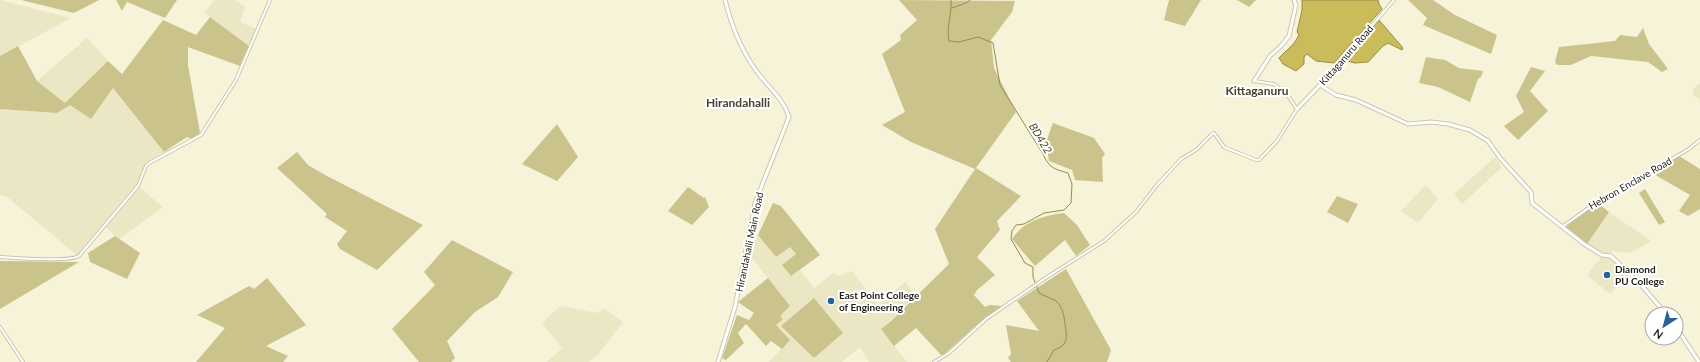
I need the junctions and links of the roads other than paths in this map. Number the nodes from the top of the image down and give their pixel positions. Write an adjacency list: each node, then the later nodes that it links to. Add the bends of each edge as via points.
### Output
1 (270, 0): 10 (street, via 236,80 201,135 146,166 138,186 79,256 56,259)
2 (725, 0): 15 (main road, Hirandahalli Main Road, via 741,47 786,107 789,117 755,203 735,307)
3 (1294, 0): 5 (main road, via 1296,5 1289,36 1270,56)
4 (1394, 0): 6 (street, Kittaganuru Road)
5 (1254, 81): 7 (street, via 1274,84 1286,93)
6 (1320, 86): 7 (main road, Kittaganuru Road); 9 (main road, via 1408,124 1431,122 1470,130 1488,142 1531,192 1532,203)
7 (1297, 109): 16 (street, via 1277,141 1259,160 1225,148 1214,133 1212,134 1196,150 1182,159 1136,212 1104,241 986,319 949,353)
8 (1700, 140): 9 (street, Hebron Enclave Road, via 1689,149 1586,209)
9 (1562, 227): 11 (main road, via 1602,255 1611,256)
10 (0, 257)
11 (1659, 306)
12 (0, 327): 14 (street)
13 (1684, 339): 17 (main road)
14 (23, 362)
15 (718, 362)
16 (934, 362)
17 (1699, 362)

